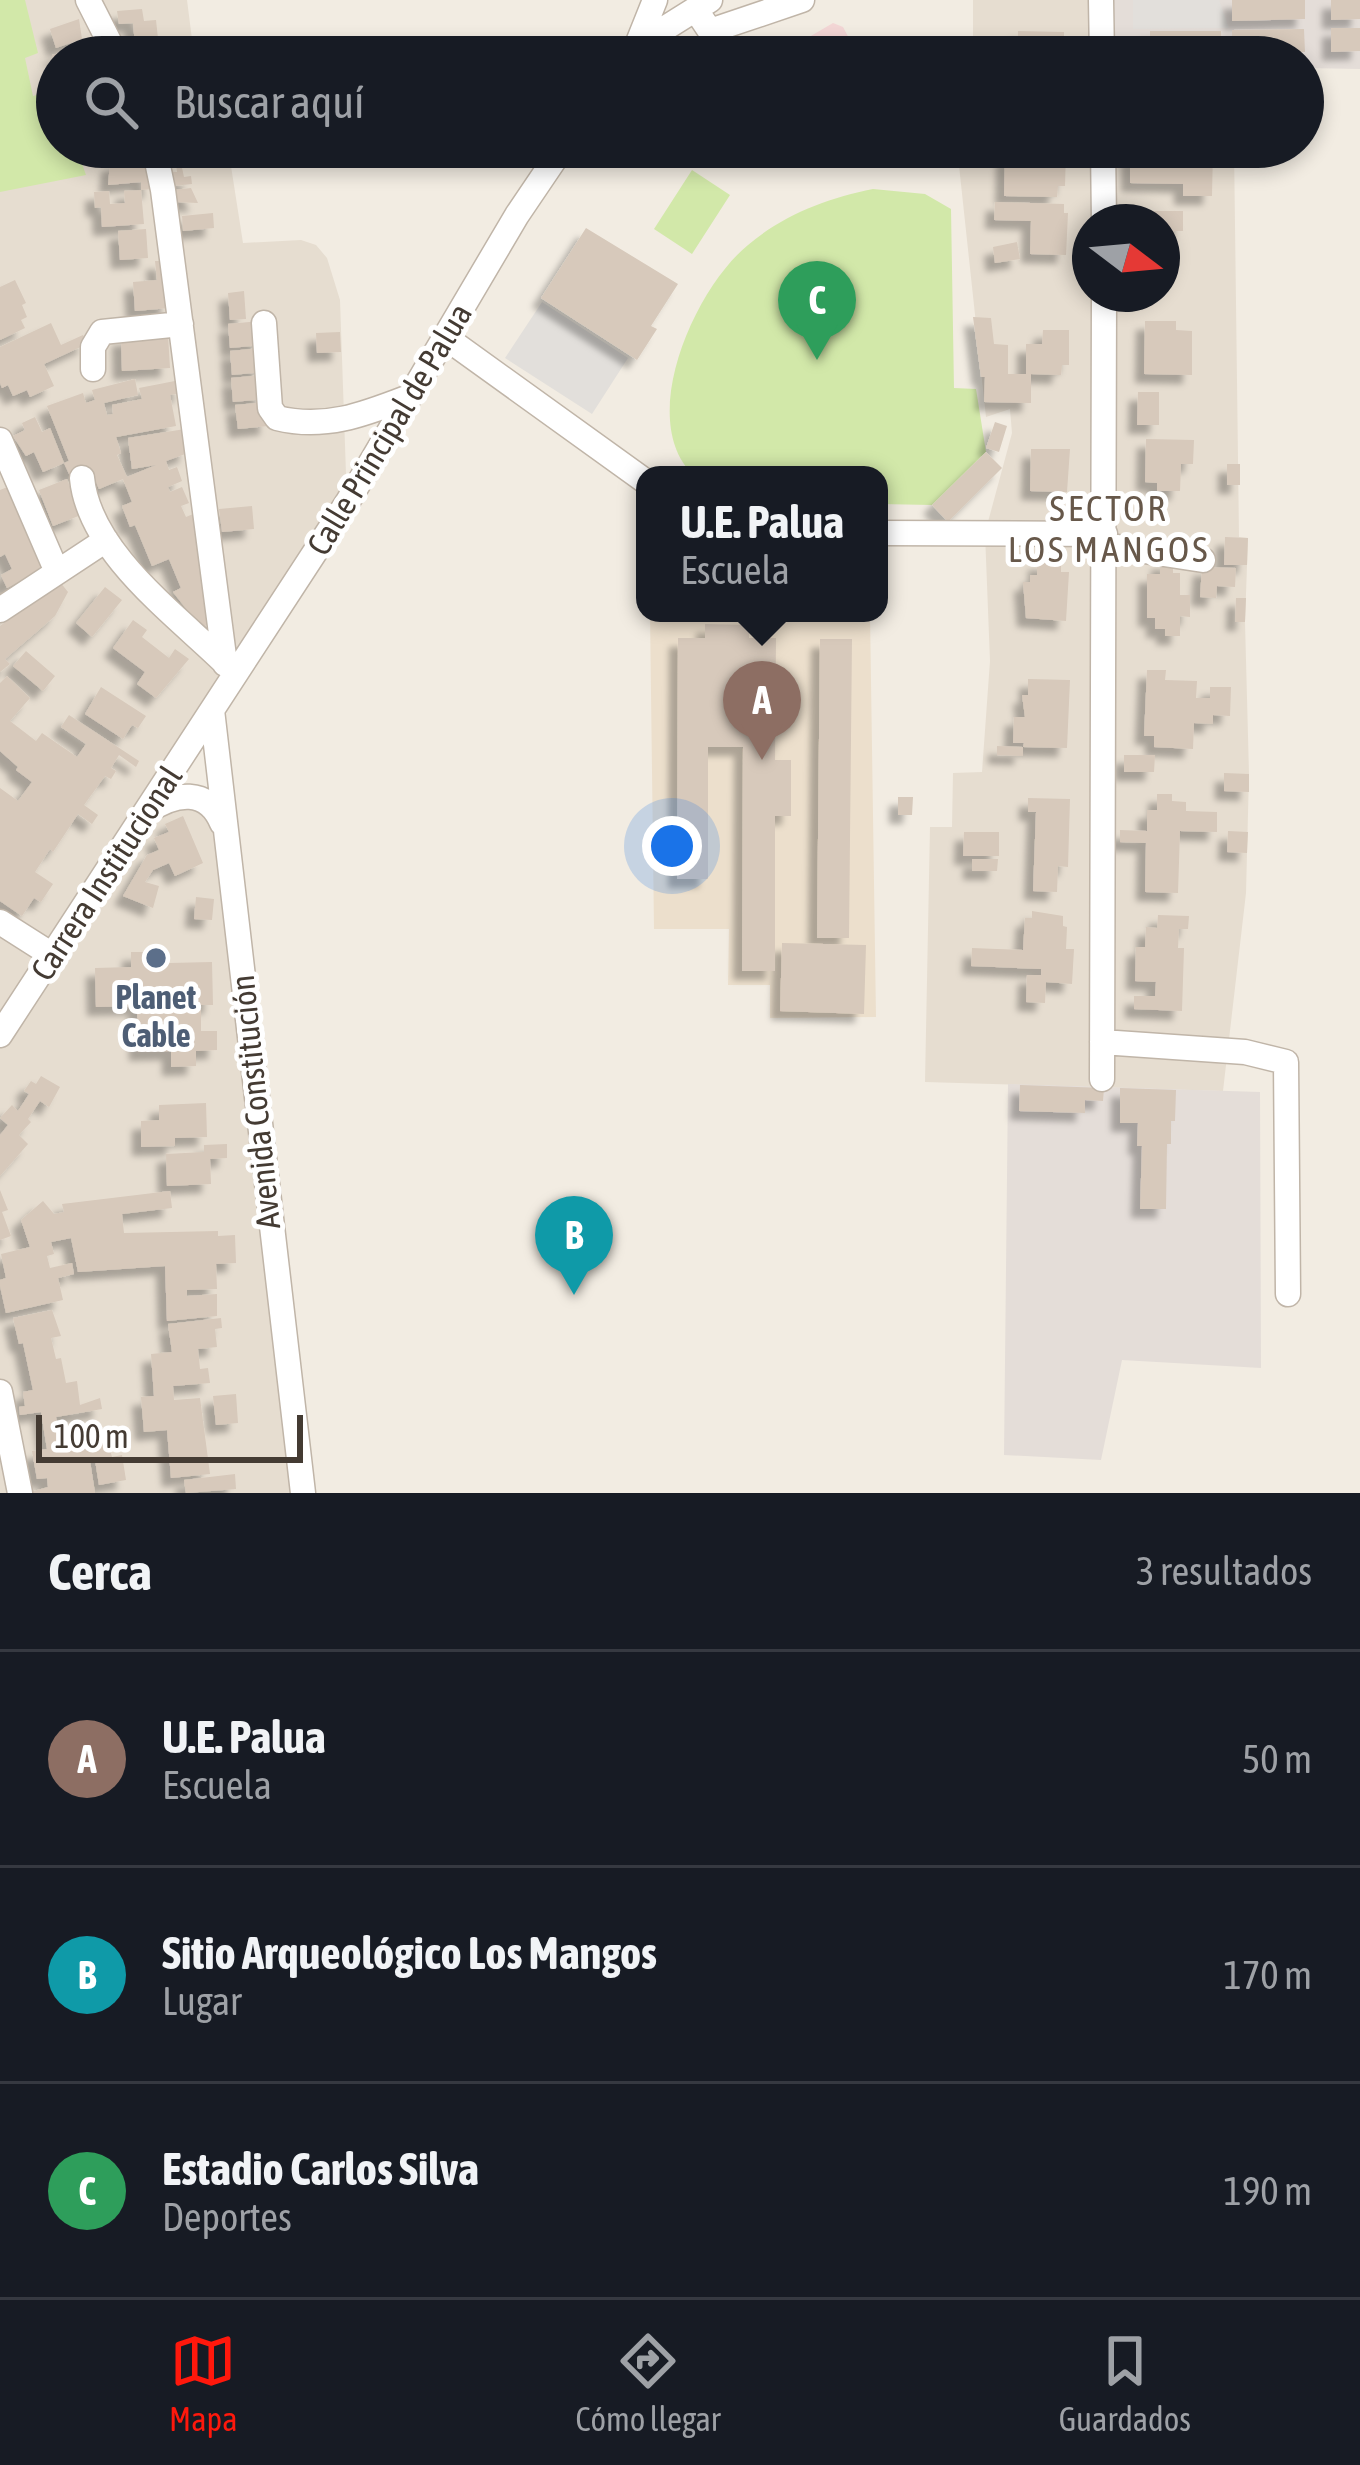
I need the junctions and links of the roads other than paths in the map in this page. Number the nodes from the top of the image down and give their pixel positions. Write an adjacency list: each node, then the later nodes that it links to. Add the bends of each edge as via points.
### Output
1 (88, 0): 6 (street)
2 (655, 0): 7 (street)
3 (802, 0): 5 (street, via 710,31)
4 (1101, 0): 9 (street)
5 (703, 5): 8 (street)
6 (106, 36)
7 (641, 36)
8 (657, 36)
9 (1102, 36)
10 (157, 168): 16 (street)
11 (549, 168): 17 (street, Calle Principal de Palua)
12 (1103, 168): 13 (street)
13 (1104, 204)
14 (1104, 312): 24 (street)
15 (264, 323): 19 (street, via 270,408 278,418 316,424)
16 (181, 324): 18 (street, via 102,332); 29 (street)
17 (445, 338): 19 (street, Calle Principal de Palua); 21 (street)
18 (93, 369)
19 (409, 398): 29 (street, Calle Principal de Palua)
20 (0, 440): 27 (street)
21 (636, 475)
22 (82, 478): 25 (street)
23 (888, 533): 24 (street)
24 (1105, 539): 26 (street); 36 (street)
25 (106, 540): 27 (street); 29 (street)
26 (1202, 560)
27 (57, 572): 28 (street)
28 (0, 610)
29 (231, 669): 30 (street, Calle Principal de Palua)
30 (212, 710): 31 (street, Carrera Institucional); 32 (street, Avenida Constitución)
31 (146, 812): 32 (street, via 168,797 194,796 213,806); 34 (street, Carrera Institucional)
32 (225, 832): 41 (street, Avenida Constitución)
33 (0, 922): 34 (street)
34 (52, 956): 35 (street, Carrera Institucional)
35 (0, 1035)
36 (1102, 1042): 37 (street); 38 (street, via 1286,1062)
37 (1102, 1079)
38 (1288, 1294)
39 (0, 1392): 40 (street)
40 (20, 1493)
41 (303, 1493)

